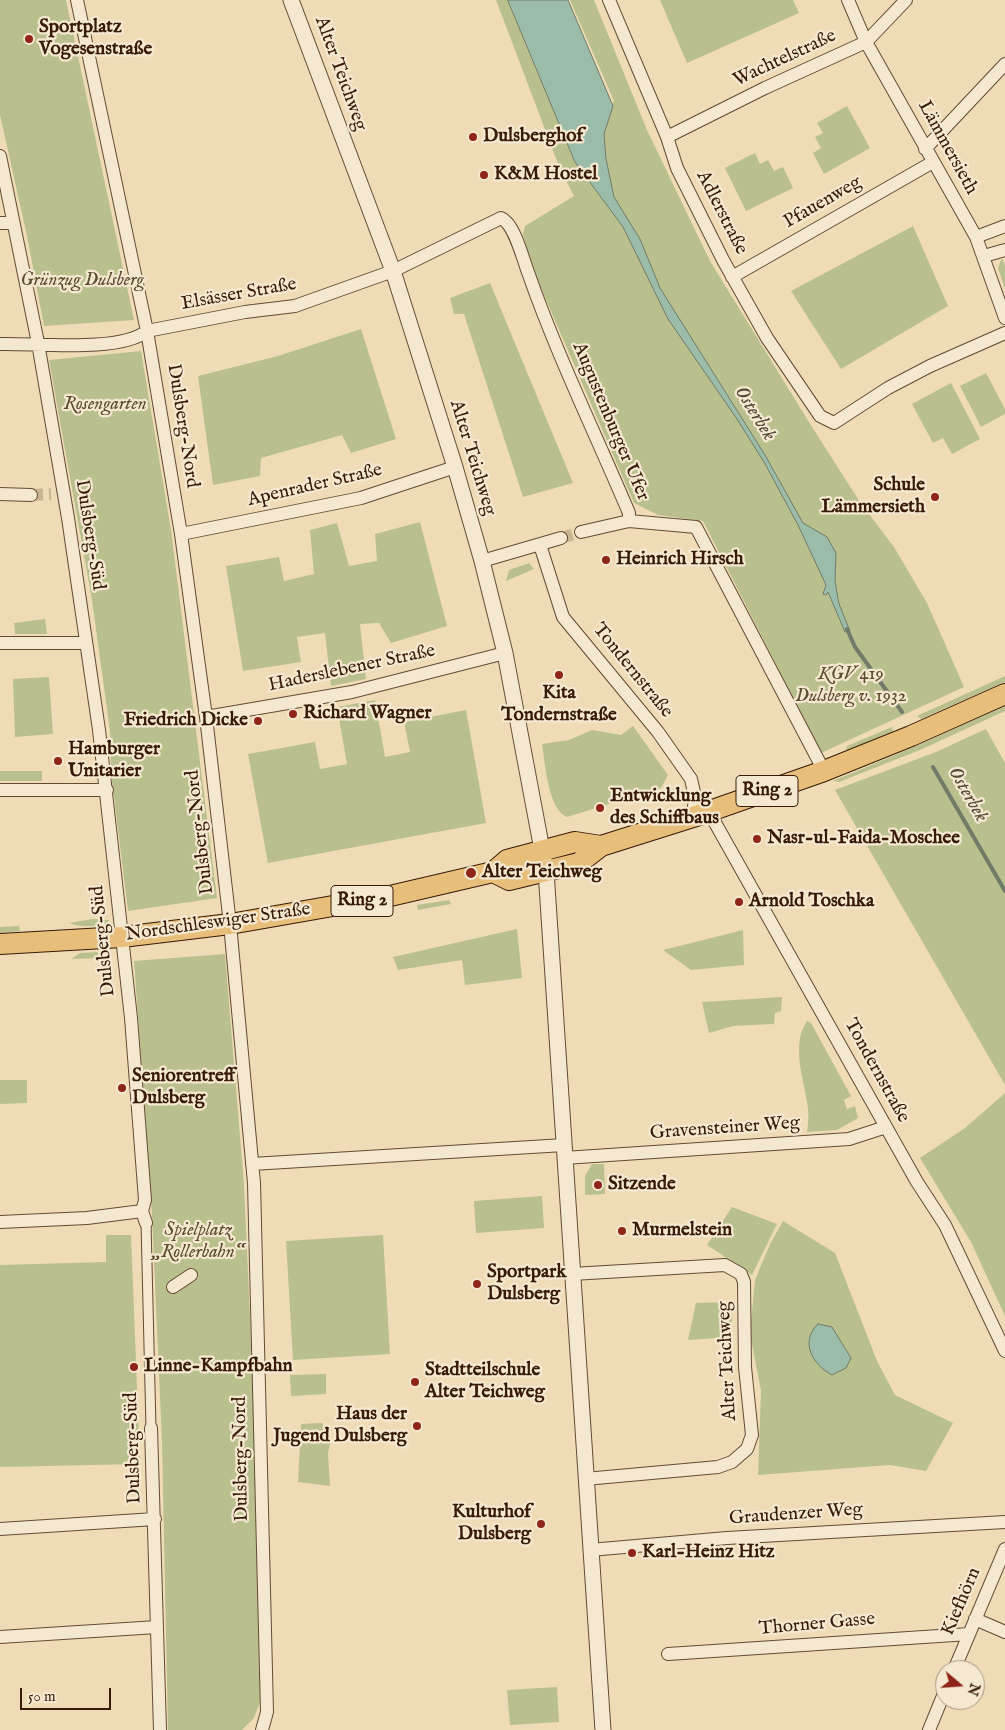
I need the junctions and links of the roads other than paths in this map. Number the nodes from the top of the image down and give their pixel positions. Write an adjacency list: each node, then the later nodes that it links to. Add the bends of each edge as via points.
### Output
1 (77, 0): 22 (street, Dulsberg-Nord)
2 (291, 0): 19 (street, Alter Teichweg)
3 (609, 0): 8 (street, Adlerstraße)
4 (848, 0): 6 (street, Lämmersieth)
5 (906, 0): 6 (street, Wachtelstraße)
6 (866, 42): 8 (street, Wachtelstraße); 9 (street, Lämmersieth)
7 (1005, 64): 9 (street)
8 (667, 137): 20 (street, Adlerstraße, via 678,168)
9 (925, 148): 11 (street, Lämmersieth)
10 (0, 156): 14 (street, Dulsberg-Süd)
11 (933, 162): 16 (street, Lämmersieth); 20 (street, Pfauenweg)
12 (501, 218): 19 (street, Elsässer Straße); 29 (street, Augustenburger Ufer, via 512,230 532,285 629,513)
13 (0, 223): 14 (street)
14 (14, 223): 24 (street, Dulsberg-Süd)
15 (1005, 226): 16 (street)
16 (976, 237): 18 (street, Lämmersieth)
17 (1005, 250): 18 (street)
18 (984, 256): 21 (street, Lämmersieth)
19 (393, 271): 22 (street, Elsässer Straße, via 295,306); 26 (street, Alter Teichweg)
20 (732, 276): 23 (street, Adlerstraße, via 768,338 820,416 832,423 844,419 888,388 930,366)
21 (1005, 318)
22 (147, 331): 24 (street, Elsässer Straße, via 139,337 122,341 50,347); 31 (street, Dulsberg-Nord)
23 (1005, 333)
24 (38, 343): 25 (street, Elsässer Straße); 36 (street, Dulsberg-Süd, via 58,493)
25 (0, 344)
26 (455, 467): 31 (street, Apenrader Straße, via 361,498); 34 (street, Alter Teichweg)
27 (0, 494): 28 (street)
28 (31, 494)
29 (629, 521): 30 (street); 40 (street, Augustenburger Ufer, via 696,526)
30 (581, 532)
31 (181, 534): 39 (street, Dulsberg-Nord)
32 (562, 538): 33 (street)
33 (540, 545): 34 (street); 43 (street, Tondernstraße, via 563,617 658,732 691,779)
34 (482, 561): 37 (street, Alter Teichweg)
35 (0, 643): 36 (street)
36 (86, 643): 42 (street, Dulsberg-Süd)
37 (504, 653): 39 (street, Haderslebener Straße, via 352,692); 45 (street, Alter Teichweg)
38 (1005, 694): 40 (main road, Nordschleswiger Straße / Ring 2)
39 (206, 717): 48 (street, Dulsberg-Nord)
40 (824, 771): 43 (main road, Nordschleswiger Straße / Ring 2)
41 (0, 790): 42 (street)
42 (106, 790): 49 (street, Dulsberg-Süd)
43 (701, 815): 44 (main road, Nordschleswiger Straße / Ring 2); 51 (street, Tondernstraße)
44 (601, 846): 45 (main road, Nordschleswiger Straße / Ring 2, via 575,842); 46 (main road, Nordschleswiger Straße / Ring 2, via 580,863)
45 (542, 850): 46 (street, Alter Teichweg); 47 (main road, Nordschleswiger Straße / Ring 2, via 507,860)
46 (546, 871): 47 (main road, Nordschleswiger Straße / Ring 2, via 509,880); 52 (street, Alter Teichweg)
47 (493, 872): 48 (main road, Nordschleswiger Straße / Ring 2, via 390,896)
48 (230, 924): 49 (main road, Nordschleswiger Straße / Ring 2); 53 (street, Dulsberg-Nord)
49 (122, 936): 50 (main road, Nordschleswiger Straße / Ring 2); 54 (street, Dulsberg-Süd, via 131,1018)
50 (0, 944)
51 (886, 1127): 52 (street, Gravensteiner Weg, via 849,1139); 59 (street, Tondernstraße, via 945,1225)
52 (564, 1152): 53 (street, Gravensteiner Weg); 56 (street, Alter Teichweg)
53 (252, 1164): 76 (street, Dulsberg-Nord, via 267,1712)
54 (144, 1217): 55 (street); 60 (street, Dulsberg-Süd)
55 (0, 1222)
56 (572, 1274): 61 (street, Alter Teichweg); 61 (street, Alter Teichweg, via 725,1265 741,1274 744,1282 744,1367 752,1435 747,1449 732,1462 718,1467)
57 (191, 1275): 58 (street)
58 (173, 1287)
59 (1005, 1351)
60 (152, 1428): 62 (street, Dulsberg-Süd)
61 (585, 1478): 66 (street, Alter Teichweg)
62 (155, 1519): 64 (street); 68 (street, Dulsberg-Süd)
63 (1005, 1522): 66 (street, Graudenzer Weg, via 727,1538)
64 (0, 1529)
65 (1005, 1549): 67 (street, Kiefhörn)
66 (590, 1550): 77 (street, Alter Teichweg)
67 (975, 1619): 69 (street); 70 (street, Kiefhörn)
68 (158, 1627): 71 (street); 75 (street, Dulsberg-Süd)
69 (1005, 1632)
70 (969, 1634): 72 (street, Thorner Gasse); 73 (street, Kiefhörn)
71 (0, 1637)
72 (668, 1654)
73 (958, 1660)
74 (937, 1710): 78 (street)
75 (160, 1730)
76 (262, 1730)
77 (604, 1730)
78 (929, 1730)

